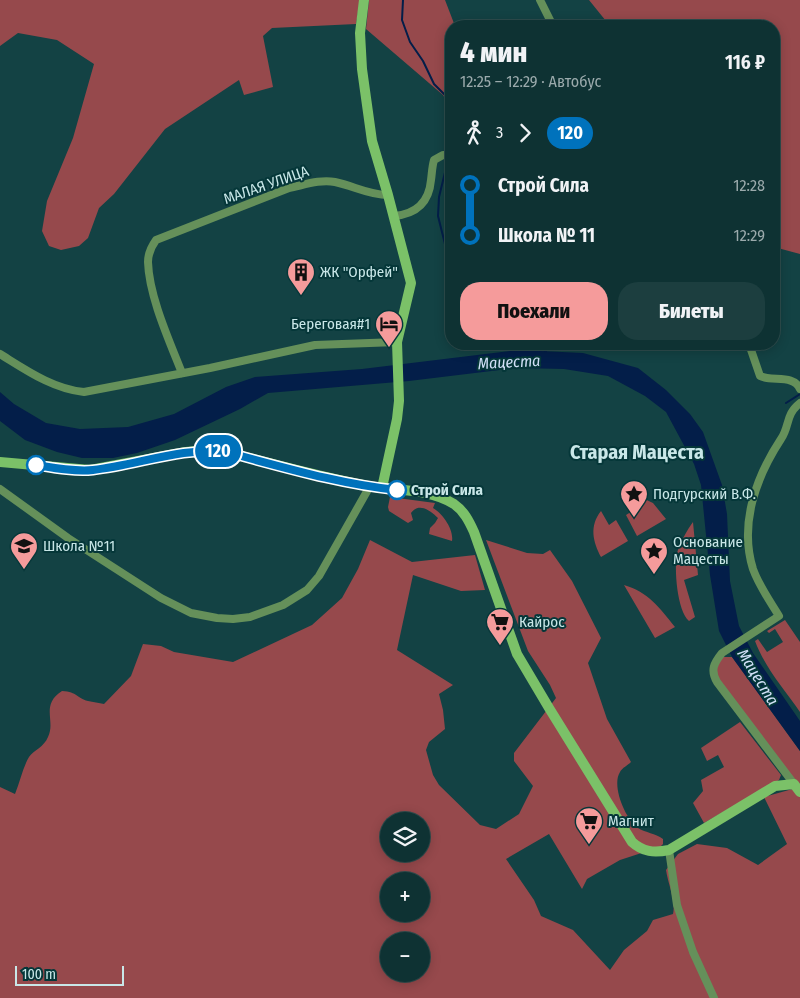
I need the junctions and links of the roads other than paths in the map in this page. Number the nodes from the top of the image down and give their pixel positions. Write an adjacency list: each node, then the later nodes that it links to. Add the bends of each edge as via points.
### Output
1 (364, 0): 5 (main road, via 360,33 366,101 372,142)
2 (540, 0): 3 (street)
3 (550, 20)
4 (445, 156): 6 (street, via 434,160 429,190 423,203 413,212)
5 (388, 195): 6 (main road); 10 (street, МАЛАЯ УЛИЦА, via 321,181 289,188 156,240 148,260 151,288)
6 (394, 216): 7 (main road, via 411,283)
7 (397, 342): 10 (street, via 316,345); 16 (main road, via 399,401)
8 (751, 350): 11 (street, via 760,376 794,381)
9 (0, 354): 10 (street, via 29,372 71,391 84,392)
10 (182, 372)
11 (800, 389)
12 (800, 403): 17 (street, via 788,418 785,432 761,474 748,526 753,570 780,616 724,652 716,660 713,672 717,682)
13 (0, 462): 14 (main road, via 90,470 192,451 214,451)
14 (370, 486): 15 (street, via 319,576 307,590 283,605 250,617 233,619 191,613 162,598 68,538); 16 (main road)
15 (0, 488)
16 (382, 488): 18 (main road, via 433,496 454,504 466,515 513,645 549,708 632,842 650,852)
17 (797, 788): 18 (main road, via 780,785 769,789)
18 (669, 850): 19 (street, via 677,905 693,952)
19 (714, 998)

